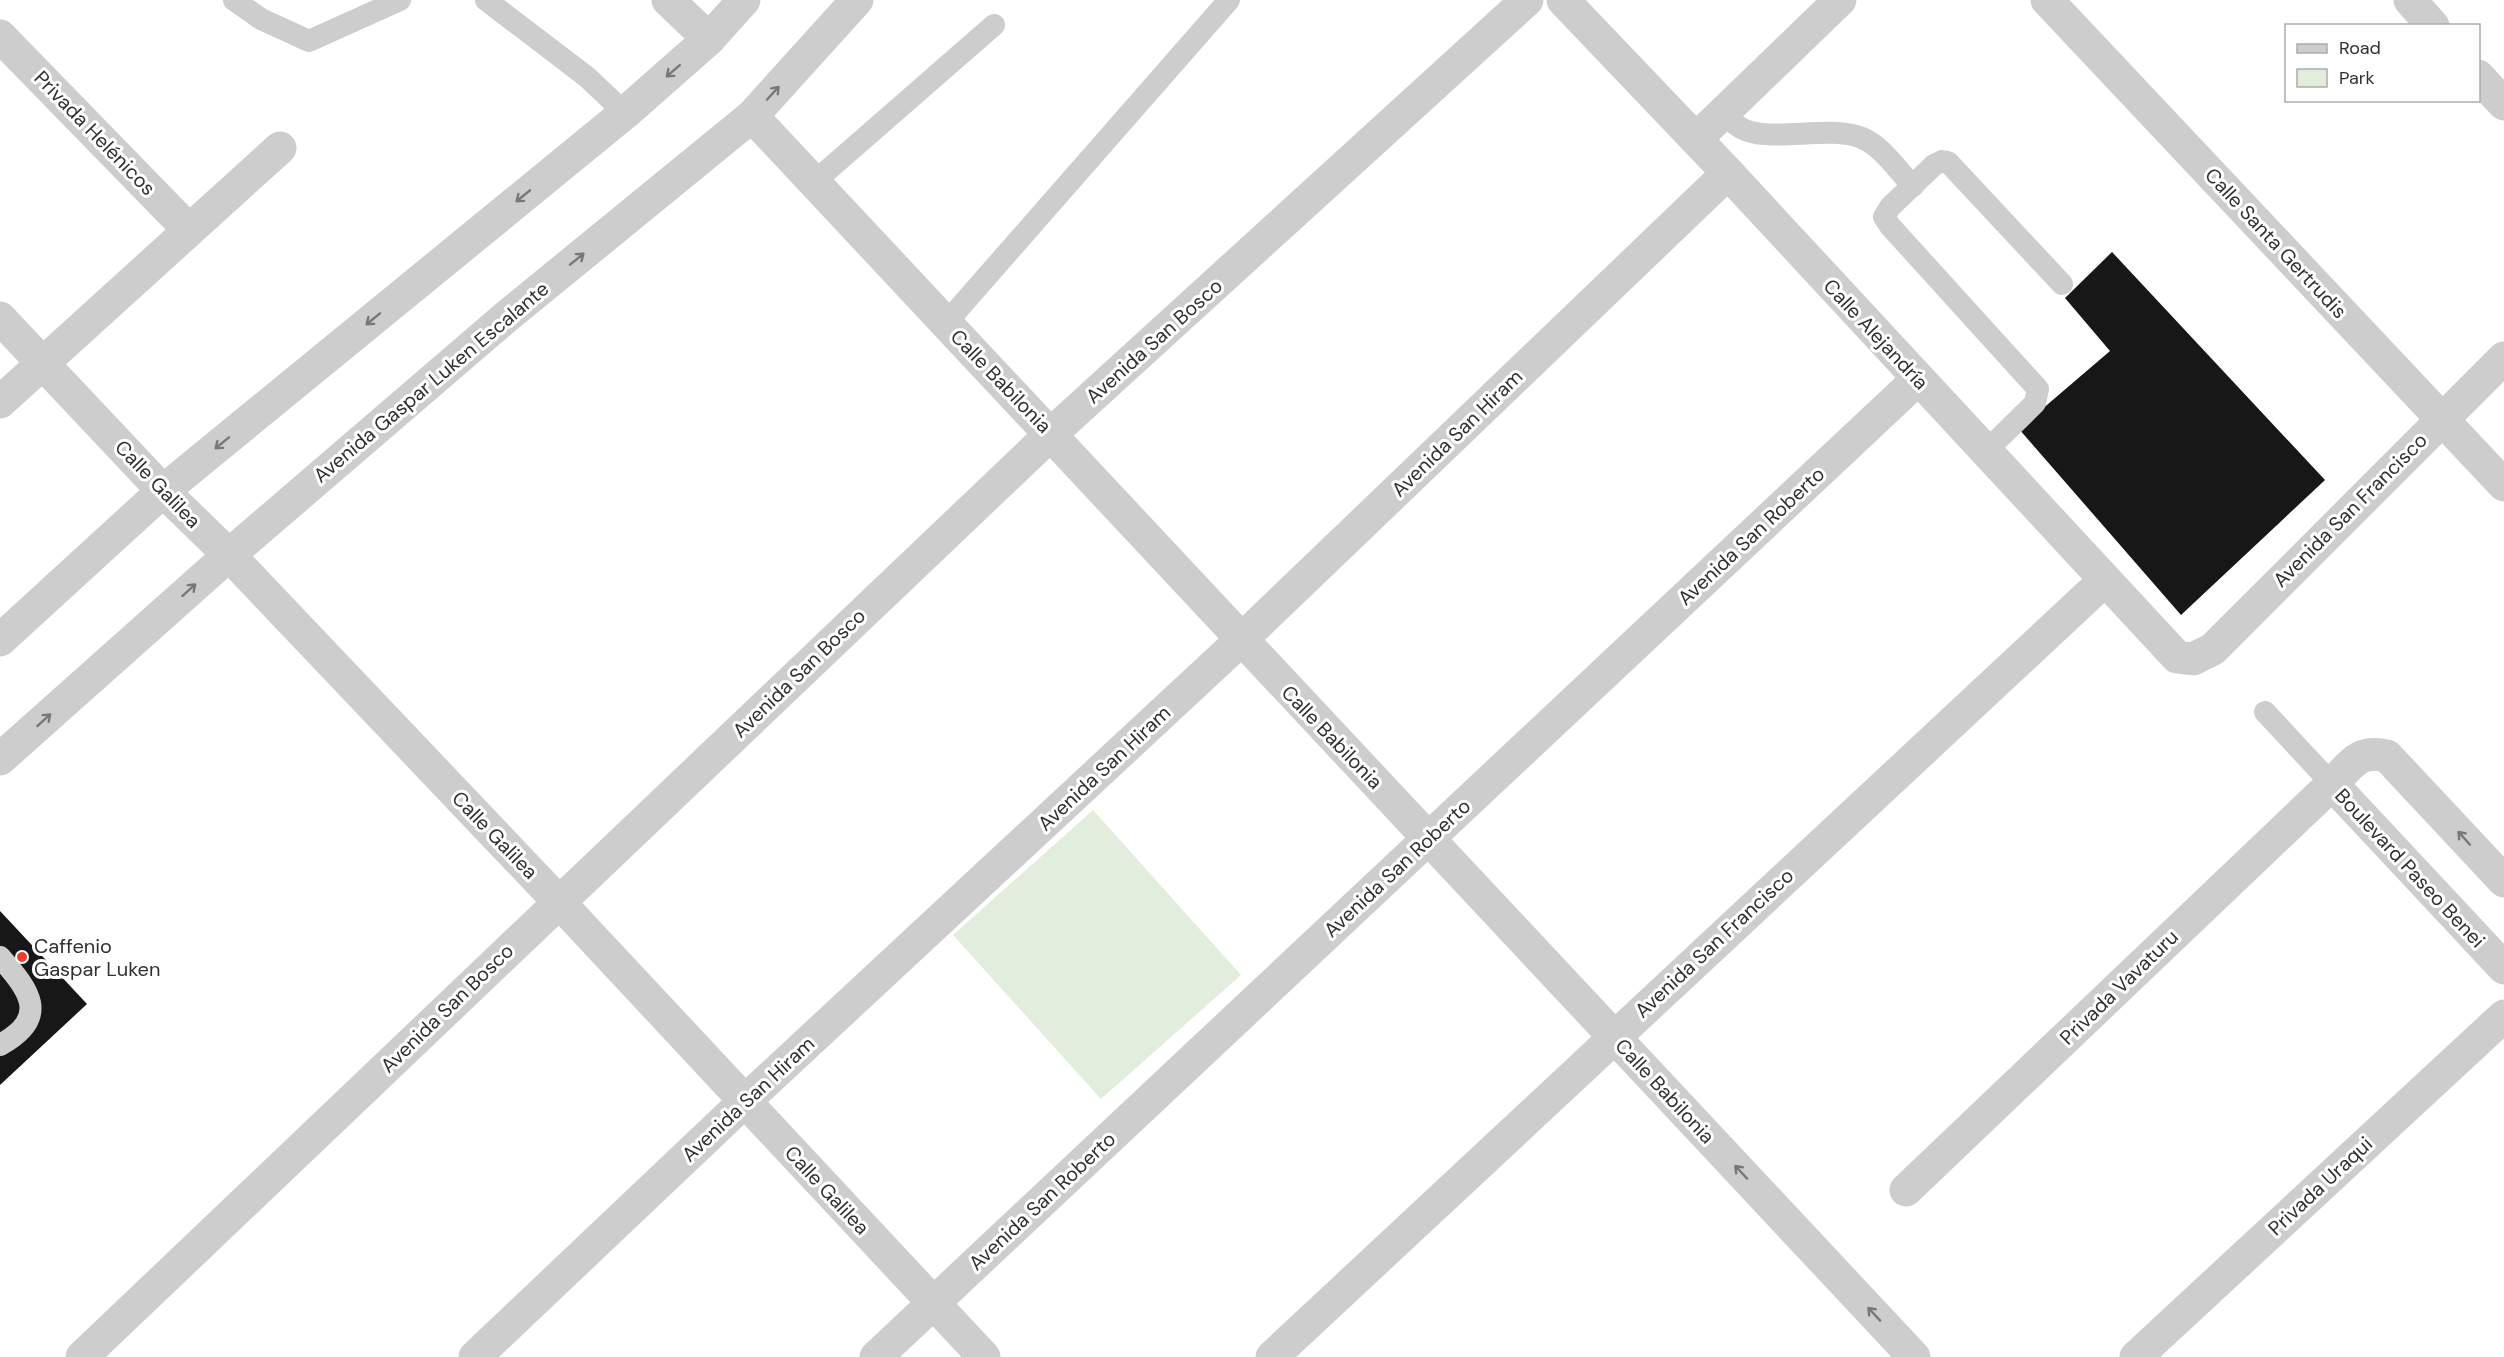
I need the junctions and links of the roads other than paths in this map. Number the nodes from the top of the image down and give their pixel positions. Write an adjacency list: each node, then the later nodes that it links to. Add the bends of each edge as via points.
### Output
1 (234, 0): 2 (lane, via 261,19 309,41)
2 (400, 0)
3 (486, 0): 19 (lane, via 587,77)
4 (668, 0): 16 (street)
5 (744, 0): 16 (street)
6 (857, 0): 21 (street, Avenida Gaspar Luken Escalante, one-way to 6)
7 (1229, 0): 30 (lane)
8 (1527, 0): 36 (street, Avenida San Bosco)
9 (1563, 0): 22 (street, Calle Alejandría)
10 (1840, 0): 20 (street)
11 (2047, 0): 35 (street, Calle Santa Gertrudis)
12 (2410, 0): 13 (street)
13 (2431, 24)
14 (994, 25): 25 (lane)
15 (0, 36): 27 (street, Privada Helénicos)
16 (709, 39): 19 (street, one-way to 19)
17 (2480, 78): 18 (street)
18 (2504, 104)
19 (625, 113): 39 (street, one-way to 39)
20 (1722, 114): 22 (street); 26 (lane, via 1742,129 1758,133 1846,134 1862,138)
21 (752, 117): 25 (street, Calle Babilonia); 40 (street, Avenida Gaspar Luken Escalante, one-way to 21, via 506,317)
22 (1696, 139): 24 (street, Calle Alejandría)
23 (280, 148): 27 (street)
24 (1728, 173): 33 (street, Calle Alejandría); 43 (street, Avenida San Hiram)
25 (813, 183): 30 (street, Calle Babilonia)
26 (1913, 186): 28 (lane, via 1934,165 1942,160 1948,162); 37 (lane, via 1884,217 2038,389 2035,402)
27 (189, 230): 32 (street)
28 (2062, 284)
29 (0, 318): 32 (street, Calle Galilea)
30 (946, 323): 36 (street, Calle Babilonia)
31 (2504, 358): 35 (street, Avenida San Francisco)
32 (43, 362): 34 (street); 39 (street, Calle Galilea)
33 (1918, 379): 37 (street, Calle Alejandría); 48 (street, Avenida San Roberto)
34 (0, 402)
35 (2441, 418): 38 (street, Calle Santa Gertrudis); 44 (street, Avenida San Francisco, via 2213,649)
36 (1051, 434): 43 (street, Calle Babilonia); 50 (street, Avenida San Bosco)
37 (1985, 452): 41 (street, Calle Alejandría)
38 (2504, 485)
39 (163, 491): 40 (street, Calle Galilea); 42 (street)
40 (229, 555): 46 (street, Avenida Gaspar Luken Escalante, one-way to 40); 50 (street, Calle Galilea)
41 (2105, 580): 44 (street, Calle Alejandría, via 2176,657); 54 (street, Avenida San Francisco)
42 (0, 640)
43 (1240, 641): 48 (street, Calle Babilonia); 56 (street, Avenida San Hiram)
44 (2193, 659)
45 (2265, 712): 47 (lane)
46 (0, 759)
47 (2332, 784): 49 (street, Boulevard Paseo Benei, one-way to 47, via 2387,756 2373,752 2359,757); 52 (street, Boulevard Paseo Benei); 57 (street, Privada Vavaturu)
48 (1429, 839): 54 (street, Calle Babilonia); 58 (street, Avenida San Roberto)
49 (2504, 881)
50 (559, 902): 56 (street, Calle Galilea); 59 (street, Avenida San Bosco)
51 (0, 957): 55 (lane, via 27,989 31,1008 24,1026)
52 (2504, 968)
53 (2504, 1016): 65 (street, Privada Uraqui)
54 (1614, 1036): 63 (street, Avenida San Francisco); 64 (street, Calle Babilonia, one-way to 54)
55 (0, 1045)
56 (745, 1101): 58 (street, Calle Galilea); 60 (street, Avenida San Hiram)
57 (1906, 1190)
58 (932, 1304): 61 (street, Avenida San Roberto); 62 (street, Calle Galilea)
59 (82, 1357)
60 (475, 1357)
61 (876, 1357)
62 (984, 1357)
63 (1272, 1357)
64 (1914, 1357)
65 (2136, 1357)

